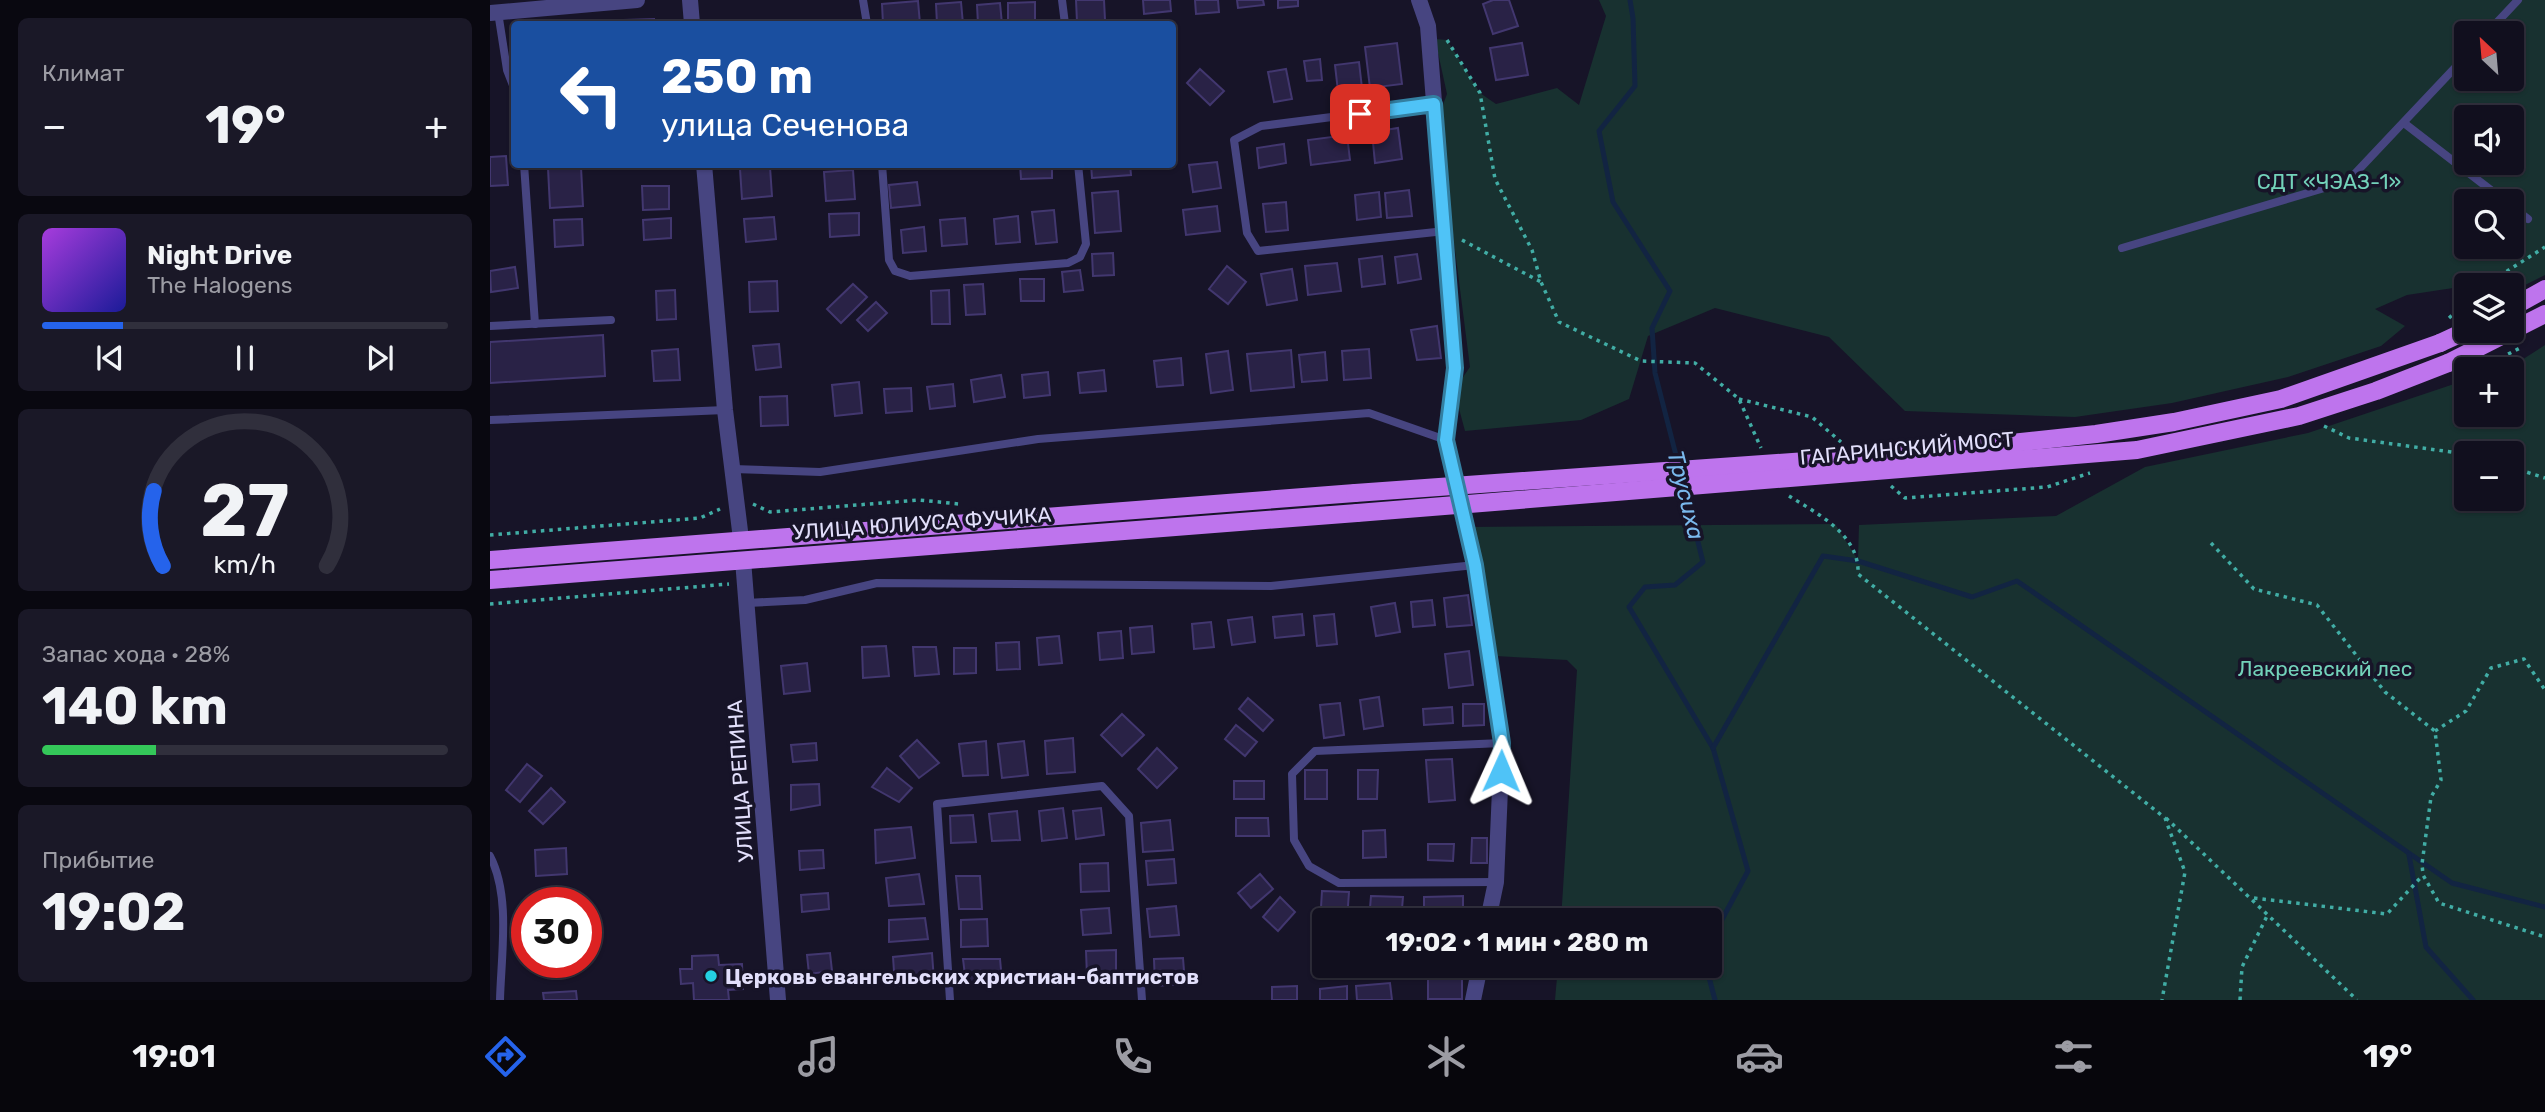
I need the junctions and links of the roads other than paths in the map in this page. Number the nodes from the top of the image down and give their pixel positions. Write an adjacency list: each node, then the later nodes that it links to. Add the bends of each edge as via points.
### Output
1 (637, 0): 7 (street)
2 (690, 0): 8 (street)
3 (863, 0): 9 (lane)
4 (1062, 0): 10 (lane)
5 (1419, 0): 14 (street, via 1427,26)
6 (2518, 0): 11 (lane)
7 (494, 12): 13 (lane)
8 (692, 21)
9 (866, 21)
10 (1065, 21)
11 (2498, 21)
12 (2454, 69): 15 (lane)
13 (511, 81)
14 (1434, 104): 23 (street); 23 (lane, via 1261,126 1234,140 1247,233 1258,251)
15 (2404, 123): 20 (lane); 24 (lane, via 2348,181)
16 (524, 168): 29 (lane)
17 (704, 168): 32 (street)
18 (882, 168): 19 (lane, via 889,260 895,271 910,276 1068,263 1080,257 1086,244)
19 (1078, 168)
20 (2489, 189)
21 (2524, 216): 22 (lane)
22 (2528, 219)
23 (1445, 231): 34 (street, via 1455,368)
24 (2122, 248)
25 (2545, 289): 26 (main road)
26 (2524, 301)
27 (2545, 314): 37 (main road, ГАГАРИНСКИЙ МОСТ, bridge, via 2448,363 2376,391 2299,416 2137,450)
28 (611, 320): 29 (lane)
29 (535, 324): 30 (lane)
30 (490, 326)
31 (2454, 337): 36 (main road, ГАГАРИНСКИЙ МОСТ, bridge, via 2281,399 2096,434 1918,453)
32 (725, 410): 33 (lane); 35 (street)
33 (490, 420)
34 (1446, 440): 35 (lane, via 1369,413 1038,439 820,472); 41 (street)
35 (733, 469): 38 (street)
36 (1355, 493): 38 (main road, УЛИЦА ЮЛИУСА ФУЧИКА)
37 (1357, 513): 40 (main road, УЛИЦА ЮЛИУСА ФУЧИКА)
38 (741, 540): 39 (main road, УЛИЦА ЮЛИУСА ФУЧИКА)
39 (490, 560)
40 (744, 560): 42 (main road, УЛИЦА ЮЛИУСА ФУЧИКА); 43 (street, УЛИЦА РЕПИНА)
41 (1475, 565): 43 (lane, via 1271,586 877,583 805,600); 44 (street)
42 (490, 580)
43 (747, 603): 50 (street, УЛИЦА РЕПИНА)
44 (1502, 743): 46 (street); 46 (lane, via 1315,751 1292,774 1294,840 1309,866 1339,883)
45 (490, 856): 49 (lane, via 498,876 502,918)
46 (1496, 882): 47 (street)
47 (1491, 908)
48 (1478, 978): 53 (street)
49 (500, 1000)
50 (778, 1000)
51 (950, 1000): 52 (lane, via 937,804 1102,786 1129,816)
52 (1142, 1000)
53 (1473, 1000)

